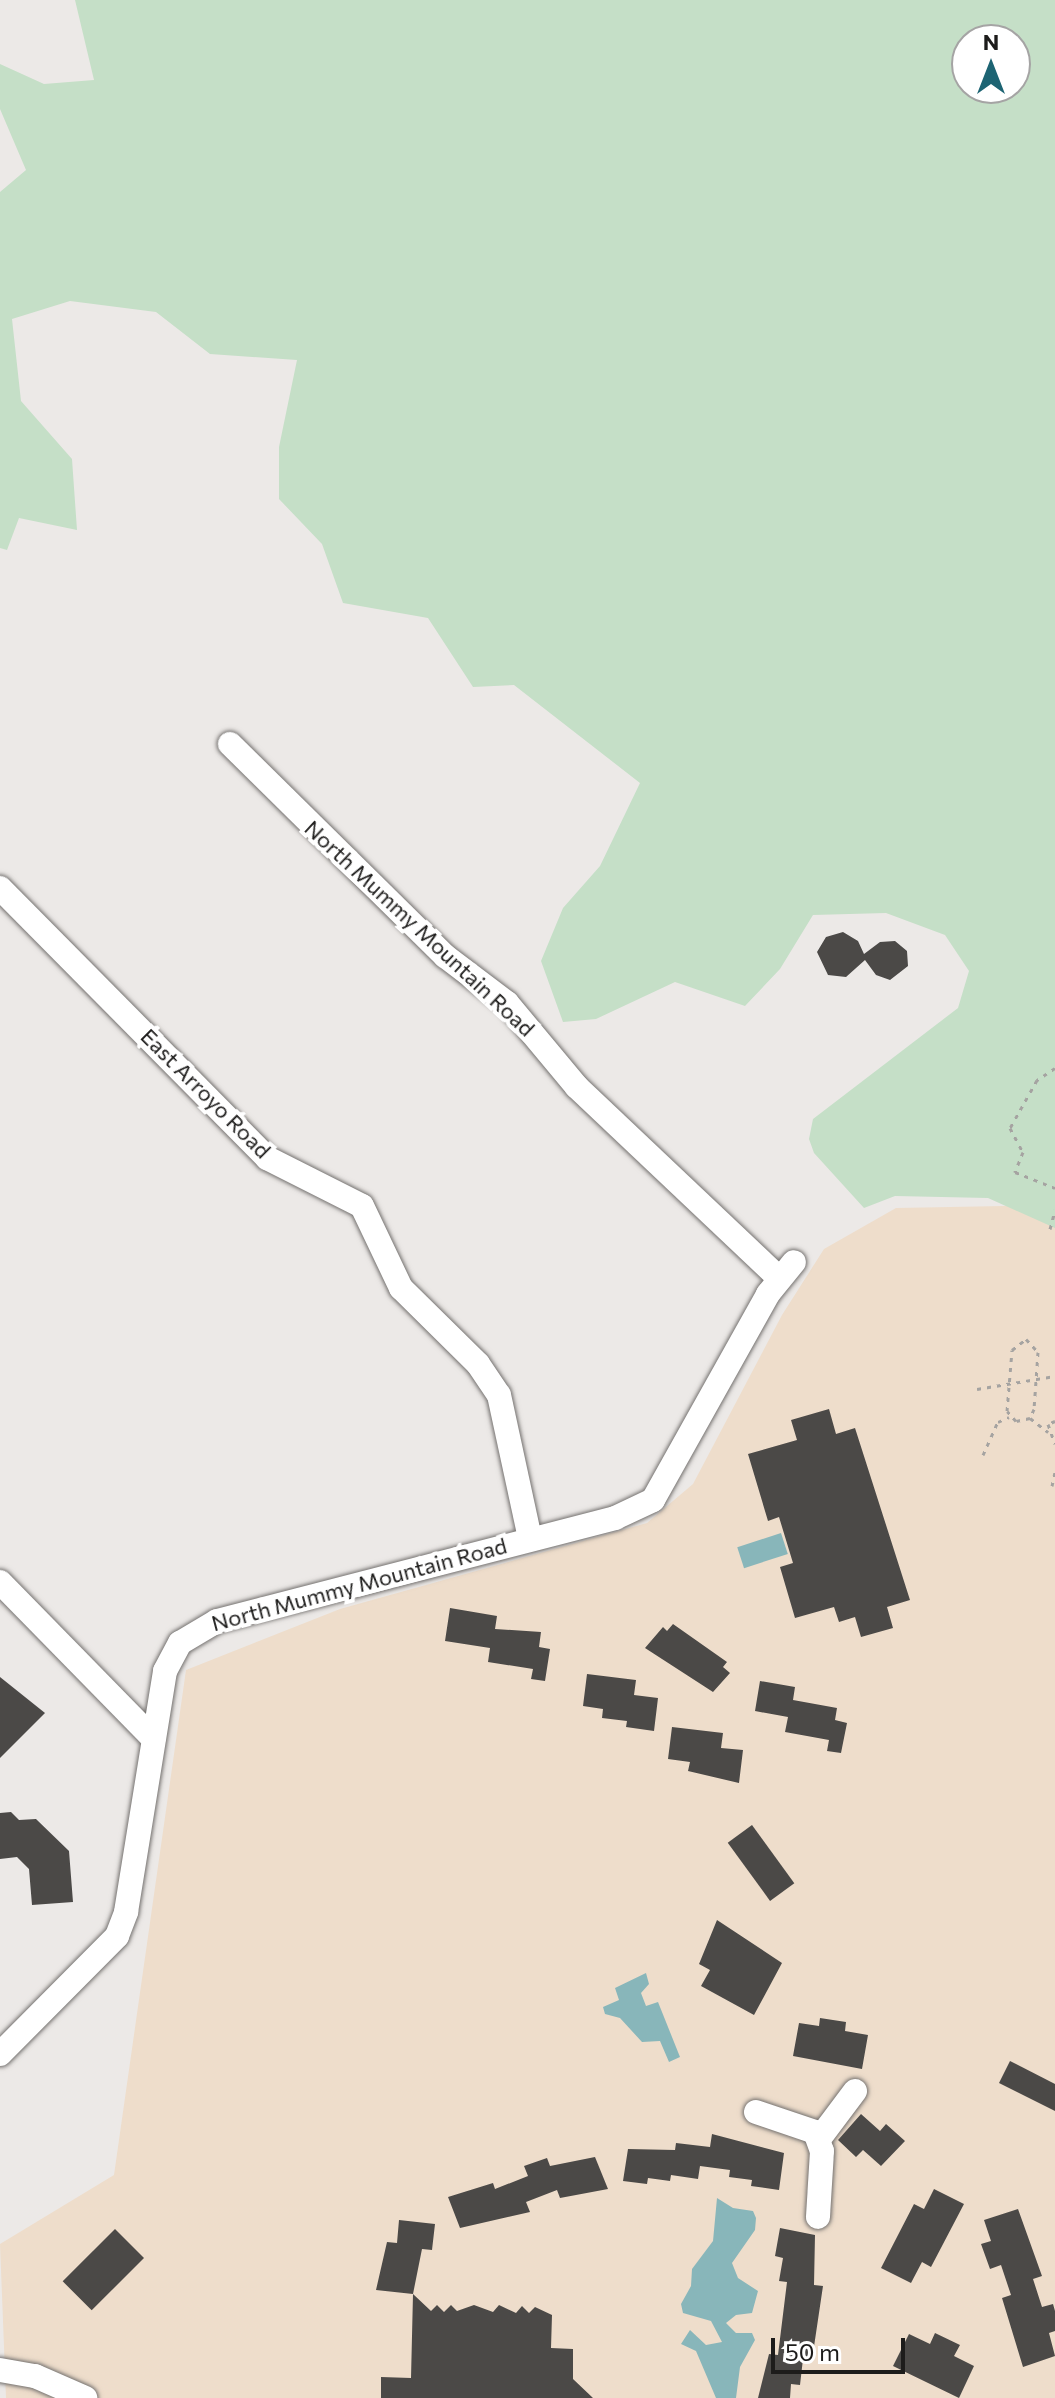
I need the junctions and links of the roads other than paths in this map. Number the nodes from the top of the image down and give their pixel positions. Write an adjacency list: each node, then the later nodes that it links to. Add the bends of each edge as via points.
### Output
1 (230, 744): 3 (street, North Mummy Mountain Road, via 445,956 507,1003 577,1087 787,1270 653,1500 615,1518)
2 (0, 888): 3 (street, East Arroyo Road, via 267,1158 362,1206 401,1288 468,1353 499,1395)
3 (530, 1538): 5 (street, North Mummy Mountain Road, via 202,1626 180,1643 165,1671)
4 (0, 1582): 5 (street)
5 (153, 1738): 6 (street, North Mummy Mountain Road, via 126,1912 117,1936)
6 (0, 2054)
7 (855, 2091): 9 (street)
8 (756, 2112): 9 (street, via 808,2128)
9 (819, 2139): 10 (street)
10 (818, 2217)
11 (0, 2370): 12 (street, via 35,2376)
12 (85, 2398)

